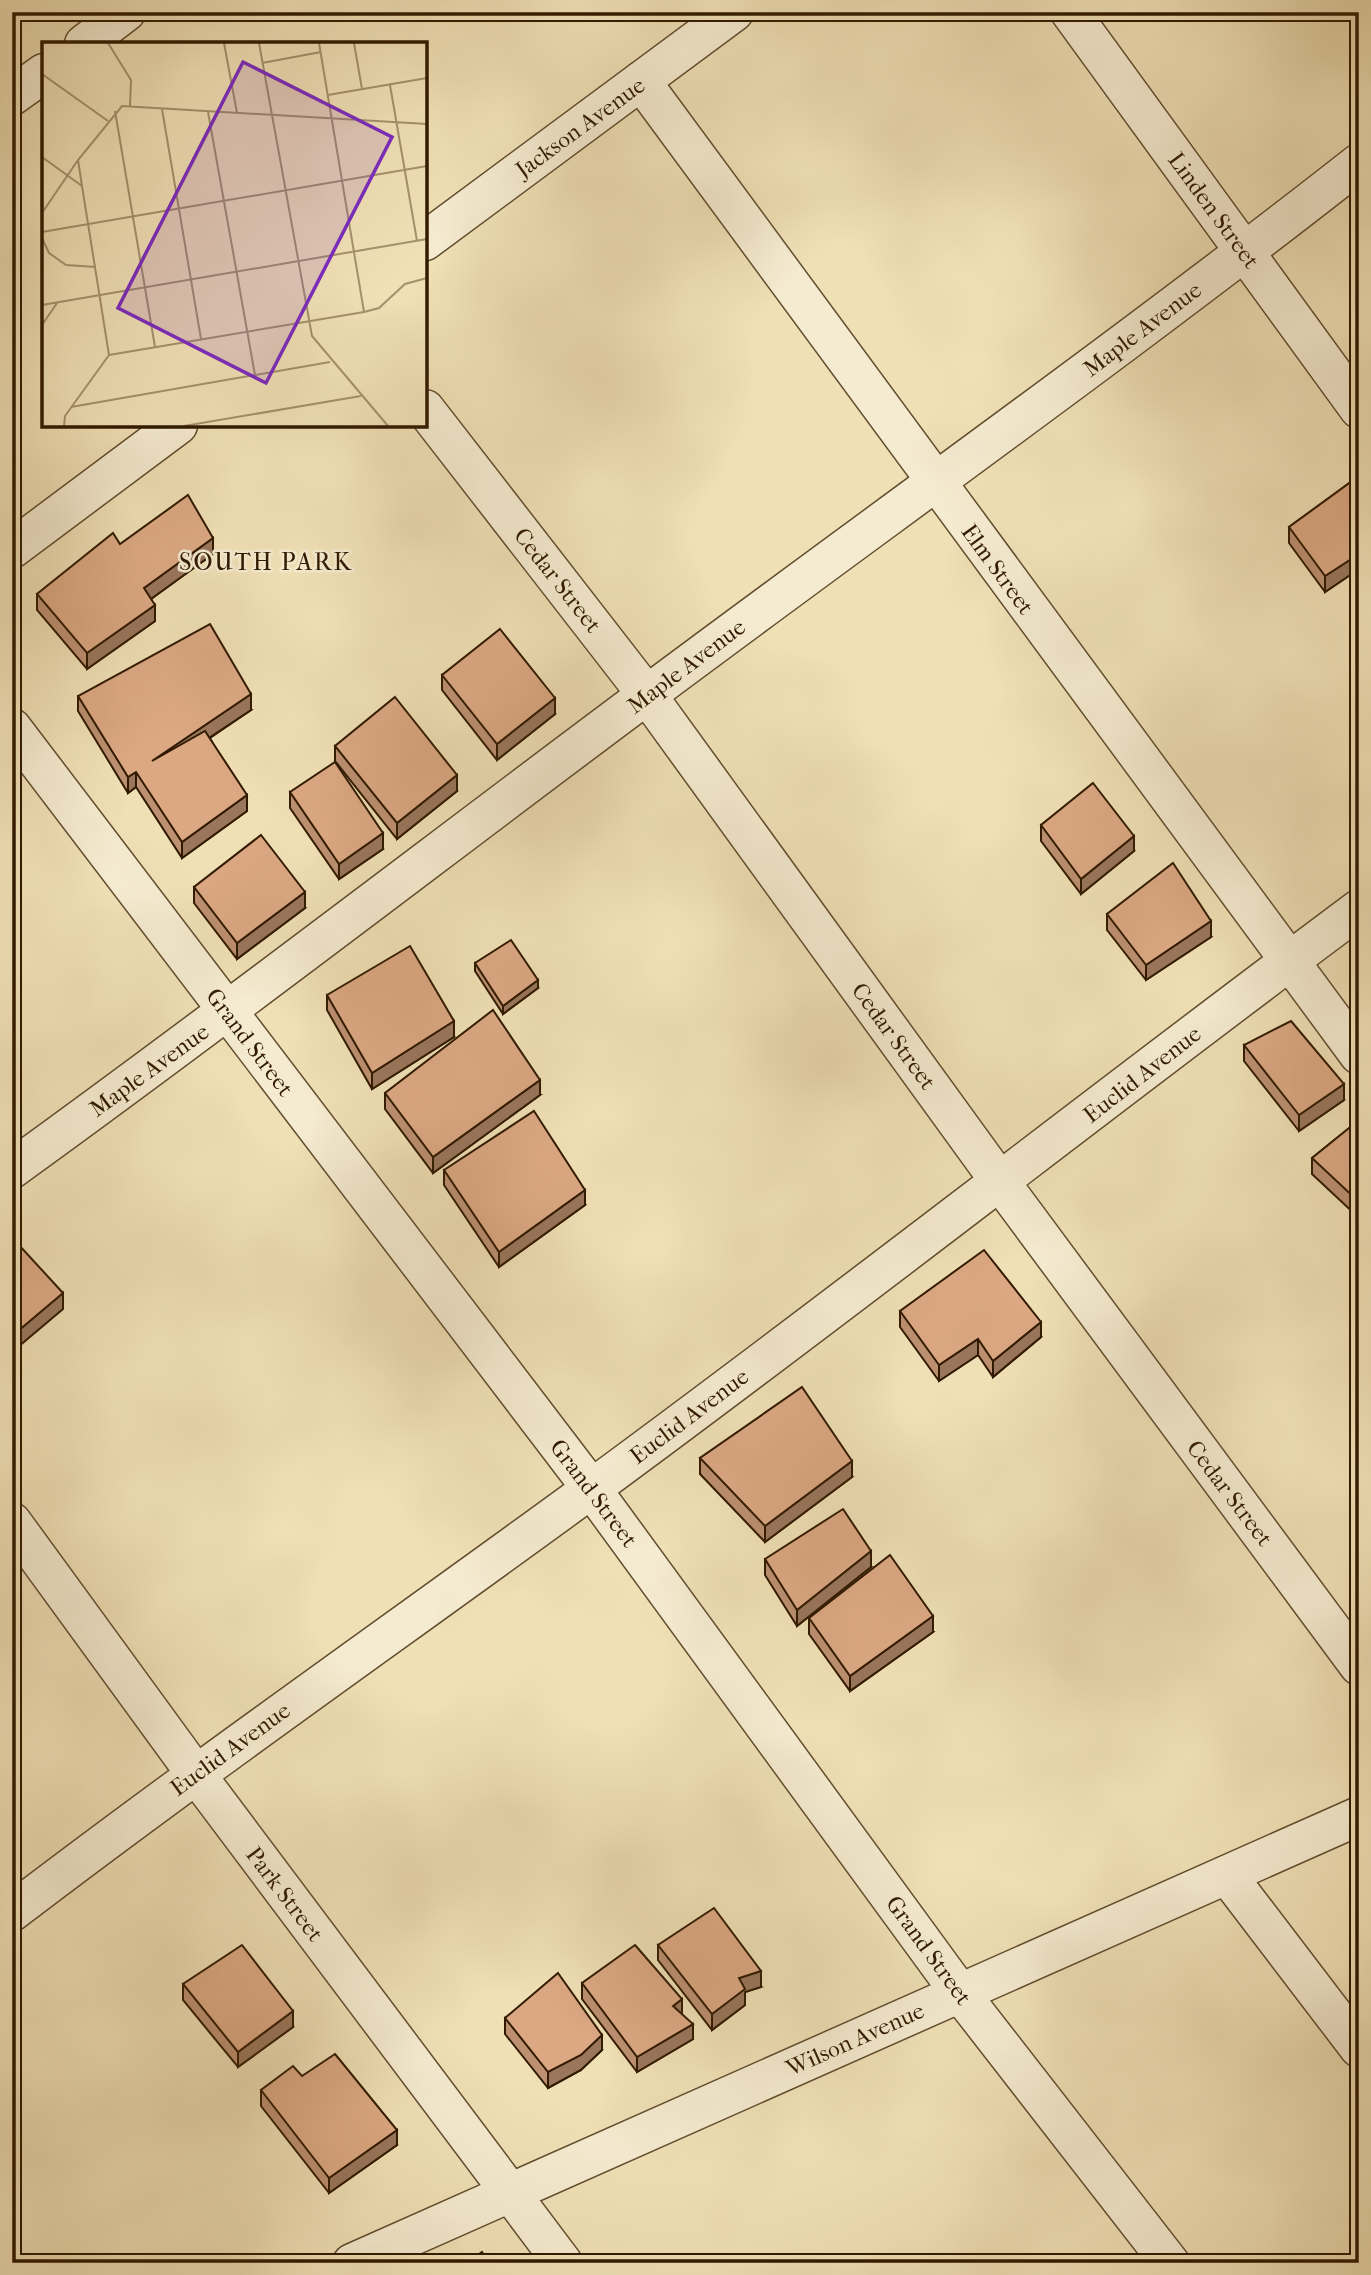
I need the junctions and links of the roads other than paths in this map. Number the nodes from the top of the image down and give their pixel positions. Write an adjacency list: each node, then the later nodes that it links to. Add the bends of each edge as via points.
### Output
1 (734, 12): 6 (street, Jackson Avenue)
2 (1070, 12): 10 (street, Linden Street)
3 (127, 25): 4 (street)
4 (89, 42)
5 (42, 74): 7 (street)
6 (641, 81): 9 (street, Jackson Avenue); 14 (street, Elm Street)
7 (12, 96)
8 (1359, 163): 10 (street, Maple Avenue)
9 (427, 240)
10 (1245, 252): 11 (street, Linden Street); 14 (street, Maple Avenue)
11 (1359, 409)
12 (427, 412): 16 (street, Cedar Street)
13 (175, 427): 15 (street)
14 (934, 483): 16 (street, Maple Avenue); 19 (street, Elm Street)
15 (12, 549)
16 (647, 695): 20 (street, Maple Avenue); 23 (street, Cedar Street)
17 (12, 728): 20 (street, Grand Street)
18 (1359, 909): 19 (street, Euclid Avenue)
19 (1288, 962): 21 (street, Elm Street); 23 (street, Euclid Avenue)
20 (228, 1014): 22 (street, Maple Avenue); 24 (street, Grand Street)
21 (1359, 1055)
22 (12, 1169)
23 (1001, 1183): 24 (street, Euclid Avenue); 26 (street, Cedar Street)
24 (592, 1488): 27 (street, Euclid Avenue); 31 (street, Grand Street)
25 (12, 1522): 27 (street, Park Street)
26 (1359, 1666)
27 (195, 1773): 30 (street, Euclid Avenue); 33 (street, Park Street)
28 (1359, 1816): 29 (street, Wilson Avenue)
29 (1227, 1875): 31 (street, Wilson Avenue); 32 (street)
30 (12, 1912)
31 (960, 1993): 33 (street, Wilson Avenue); 36 (street, Grand Street)
32 (1359, 2048)
33 (511, 2192): 34 (street, Wilson Avenue); 35 (street, Park Street)
34 (352, 2263)
35 (563, 2263)
36 (1170, 2263)

